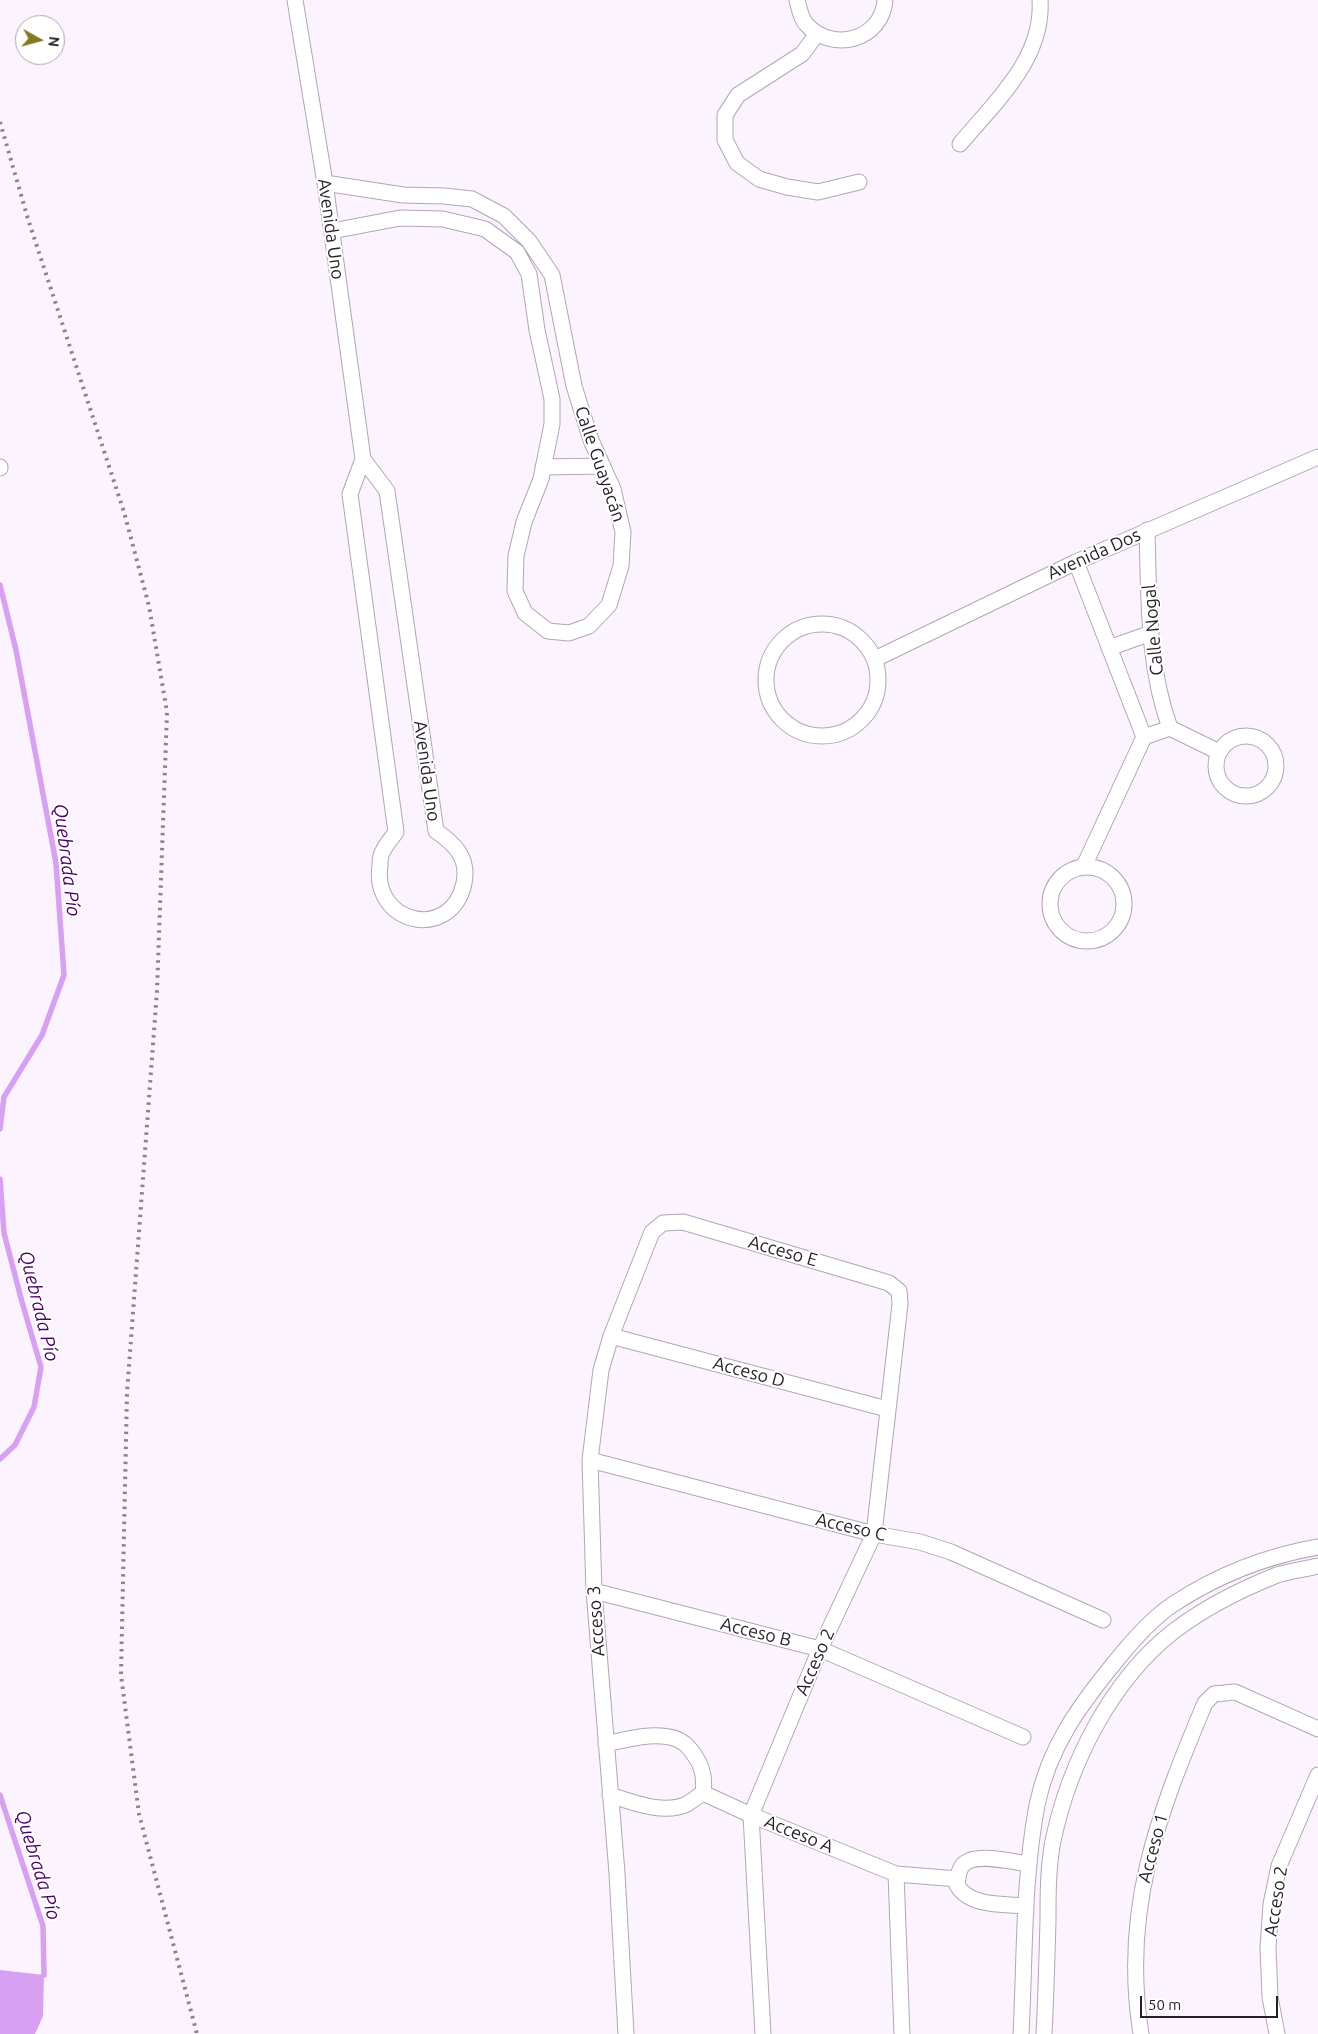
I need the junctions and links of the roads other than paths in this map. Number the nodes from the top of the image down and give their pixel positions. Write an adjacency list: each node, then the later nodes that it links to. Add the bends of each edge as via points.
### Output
1 (295, 0): 8 (street, Avenida Uno)
2 (797, 0): 5 (street, via 805,23)
3 (886, 0): 5 (street, via 878,22 857,38 844,41)
4 (1040, 0): 6 (street, via 1041,11 1032,50 1018,75)
5 (817, 34): 7 (street, via 802,54 738,94 725,115 725,140 737,163 759,179 818,192)
6 (960, 144)
7 (859, 182)
8 (325, 183): 9 (street, Calle Guayacán, via 403,195); 11 (street, Avenida Uno)
9 (444, 196): 10 (street); 12 (street, Calle Guayacán, via 480,203 504,216 529,241 552,275)
10 (443, 219): 11 (street, Calle Guayacán, via 400,218); 13 (street, Calle Guayacán, via 485,229 517,252 529,274)
11 (332, 231): 15 (street, Avenida Uno)
12 (563, 327): 13 (street); 16 (street, Calle Guayacán, via 574,386)
13 (537, 330): 17 (street, Calle Guayacán, via 552,399 552,424)
14 (1318, 457): 18 (street, Avenida Dos)
15 (363, 459): 15 (street, Avenida Uno, via 350,494 396,832 382,851 378,874 382,894 394,910 406,918 422,921 439,917 453,908 461,895 464,859 436,830 387,491)
16 (603, 466): 17 (street); 17 (street, Calle Guayacán, via 613,489 624,532 621,566 609,605 589,626 569,632 548,631 525,613 515,591 518,548)
17 (543, 467)
18 (1147, 530): 19 (street, Avenida Dos); 20 (street, Calle Nogal)
19 (1076, 562): 21 (street, Calle Nogal); 22 (street, Avenida Dos)
20 (1150, 633): 21 (street); 23 (street, Calle Nogal, via 1161,702)
21 (1109, 648): 24 (street, Calle Nogal)
22 (875, 659): 22 (street, via 865,642 843,627 824,623 804,626 786,636 773,651 766,671 766,691 783,722 800,732 819,736 843,732 860,722 872,706 878,679)
23 (1170, 728): 24 (street); 25 (street)
24 (1144, 737): 26 (street)
25 (1219, 752): 25 (street, via 1217,775 1222,786 1230,792 1249,797 1259,794 1273,780 1275,758 1271,749 1259,739 1249,736 1235,738)
26 (1084, 866): 26 (street, via 1060,877 1049,900 1050,914 1056,926 1065,935 1088,942 1111,933 1124,911 1124,897 1120,887 1107,873 1096,867)
27 (663, 1223): 28 (street, Acceso E, via 683,1222 889,1283); 29 (street, Acceso 3, via 652,1232)
28 (899, 1291): 30 (street, Acceso 2)
29 (611, 1336): 30 (street, Acceso D); 31 (street, Acceso 3, via 601,1370)
30 (887, 1409): 32 (street, Acceso 2)
31 (590, 1460): 32 (street, Acceso C); 35 (street, Acceso 3)
32 (874, 1534): 36 (street, Acceso C, via 920,1542 951,1552); 37 (street, Acceso 2)
33 (1318, 1547): 45 (street, via 1251,1564 1205,1586 1171,1606 1139,1633 1071,1719 1048,1765)
34 (1318, 1566): 53 (street, via 1279,1575 1241,1591 1174,1631 1140,1664 1094,1726 1068,1785 1053,1841 1048,1880)
35 (594, 1591): 37 (street, Acceso B); 40 (street, Acceso 3)
36 (1103, 1620)
37 (820, 1649): 39 (street, Acceso B); 44 (street, Acceso 2)
38 (1318, 1729): 54 (street, Acceso 1, via 1235,1692 1214,1694 1204,1703 1170,1787 1139,1899 1135,1950)
39 (1023, 1737)
40 (606, 1744): 42 (street, via 649,1736 685,1743 698,1761 704,1779); 43 (street, Acceso 3)
41 (1318, 1775): 55 (street, Acceso 2, via 1280,1866 1271,1904 1268,1948 1270,1997)
42 (703, 1793): 43 (street, via 686,1804 667,1808 632,1802); 44 (street, Acceso A)
43 (610, 1794): 49 (street, Acceso 3)
44 (750, 1815): 46 (street, Acceso A); 50 (street, Acceso 2)
45 (1028, 1864): 47 (street, via 978,1858 962,1866); 48 (street)
46 (896, 1874): 47 (street, Acceso A); 51 (street)
47 (958, 1879): 48 (street, via 961,1893 969,1898)
48 (1026, 1906): 52 (street)
49 (626, 2034)
50 (762, 2034)
51 (902, 2034)
52 (1021, 2034)
53 (1044, 2034)
54 (1140, 2034)
55 (1277, 2034)

